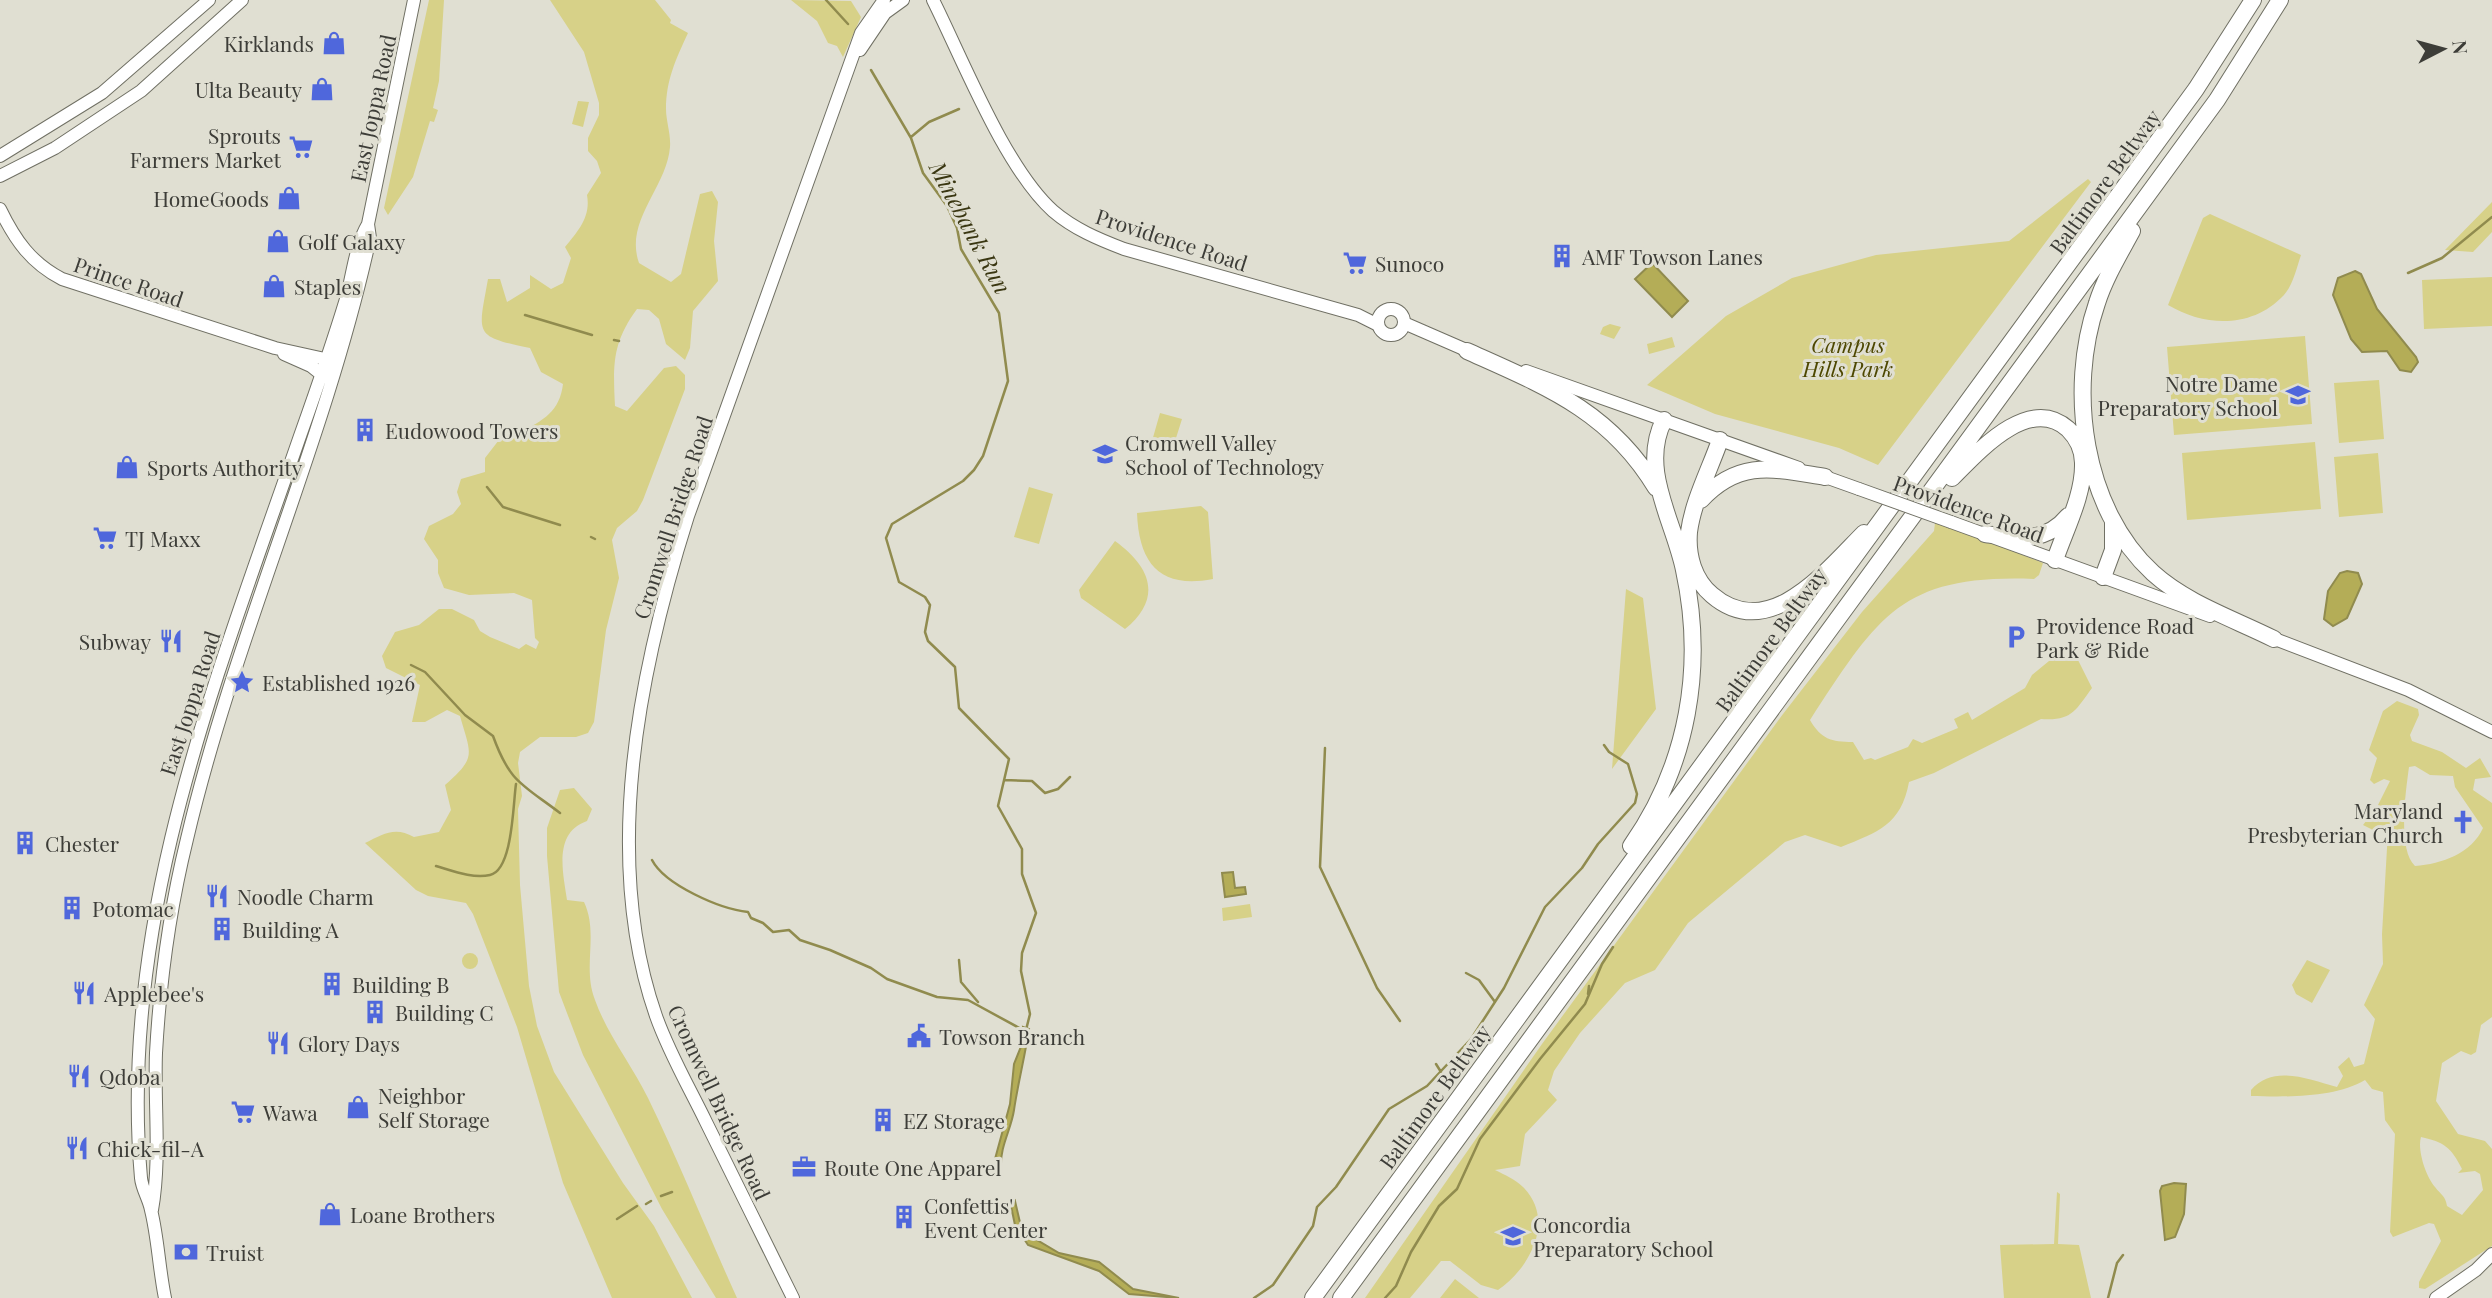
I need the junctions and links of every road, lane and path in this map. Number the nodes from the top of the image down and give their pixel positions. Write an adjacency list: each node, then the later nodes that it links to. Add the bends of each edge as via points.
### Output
1 (209, 0): 12 (street, via 102,93)
2 (243, 0): 14 (street, via 141,91 55,148)
3 (414, 0): 20 (street, East Joppa Road, via 368,224 361,236)
4 (877, 0): 10 (street)
5 (884, 0): 10 (street, Cromwell Bridge Road)
6 (903, 0): 11 (street, Cromwell Bridge Road, via 876,25)
7 (933, 0): 16 (street, Providence Road, via 1016,164 1041,199 1063,218 1088,235 1124,249)
8 (2253, 0): 25 (highway, Baltimore Beltway, via 2196,89)
9 (2280, 0): 13 (highway, Baltimore Beltway)
10 (869, 18): 11 (street, Cromwell Bridge Road)
11 (849, 69): 44 (street, Cromwell Bridge Road, via 668,583 644,691 631,820 635,935 657,1018)
12 (0, 156)
13 (2170, 164): 29 (highway, Baltimore Beltway); 30 (highway, via 2105,282 2087,342 2087,433)
14 (0, 176)
15 (0, 209): 18 (street, Prince Road, via 23,250 62,279)
16 (1379, 320): 17 (street, via 1382,332 1389,335); 17 (street, via 1394,310 1401,314)
17 (1402, 327): 19 (street, Providence Road)
18 (275, 348): 20 (street, Prince Road); 21 (street, Prince Road)
19 (1467, 351): 22 (street, Providence Road); 26 (highway, via 1553,389 1587,411 1627,447)
20 (333, 360): 21 (street, East Joppa Road); 37 (street, East Joppa Road, via 218,724)
21 (321, 374): 36 (street, East Joppa Road, via 204,712)
22 (1664, 420): 23 (street, Providence Road); 26 (highway, via 1655,454)
23 (1720, 440): 24 (street, Providence Road); 27 (highway)
24 (1825, 477): 27 (highway, via 1755,469 1724,480); 31 (street, Providence Road, bridge)
25 (1904, 491): 27 (highway, via 1800,595 1760,611 1728,605 1701,584 1689,542); 38 (highway, Baltimore Beltway)
26 (1660, 495): 38 (highway, via 1680,552 1693,632 1690,691 1679,750 1654,812)
27 (1697, 504)
28 (2071, 511): 29 (highway, via 2080,489 2082,452 2066,428 2039,418 2020,423 1989,442); 31 (highway, via 2053,531 2034,539); 32 (highway)
29 (1914, 518): 46 (highway, Baltimore Beltway)
30 (2112, 523): 33 (highway, via 2113,550); 34 (highway, via 2137,557 2171,587)
31 (1985, 534): 32 (street, Providence Road)
32 (2055, 560): 33 (street, Providence Road)
33 (2103, 578): 34 (street, Providence Road)
34 (2274, 639): 35 (street, Providence Road, via 2409,690)
35 (2492, 732)
36 (170, 837): 37 (street); 39 (street, East Joppa Road)
37 (186, 841): 40 (street, East Joppa Road)
38 (1531, 1000): 45 (highway, Baltimore Beltway)
39 (141, 1035): 40 (street); 41 (street, East Joppa Road, via 140,1158)
40 (157, 1038): 41 (street, East Joppa Road, via 157,1181)
41 (152, 1210): 43 (street, East Joppa Road)
42 (2492, 1254): 47 (street)
43 (165, 1298)
44 (793, 1298)
45 (1310, 1298)
46 (1341, 1298)
47 (2436, 1298)

